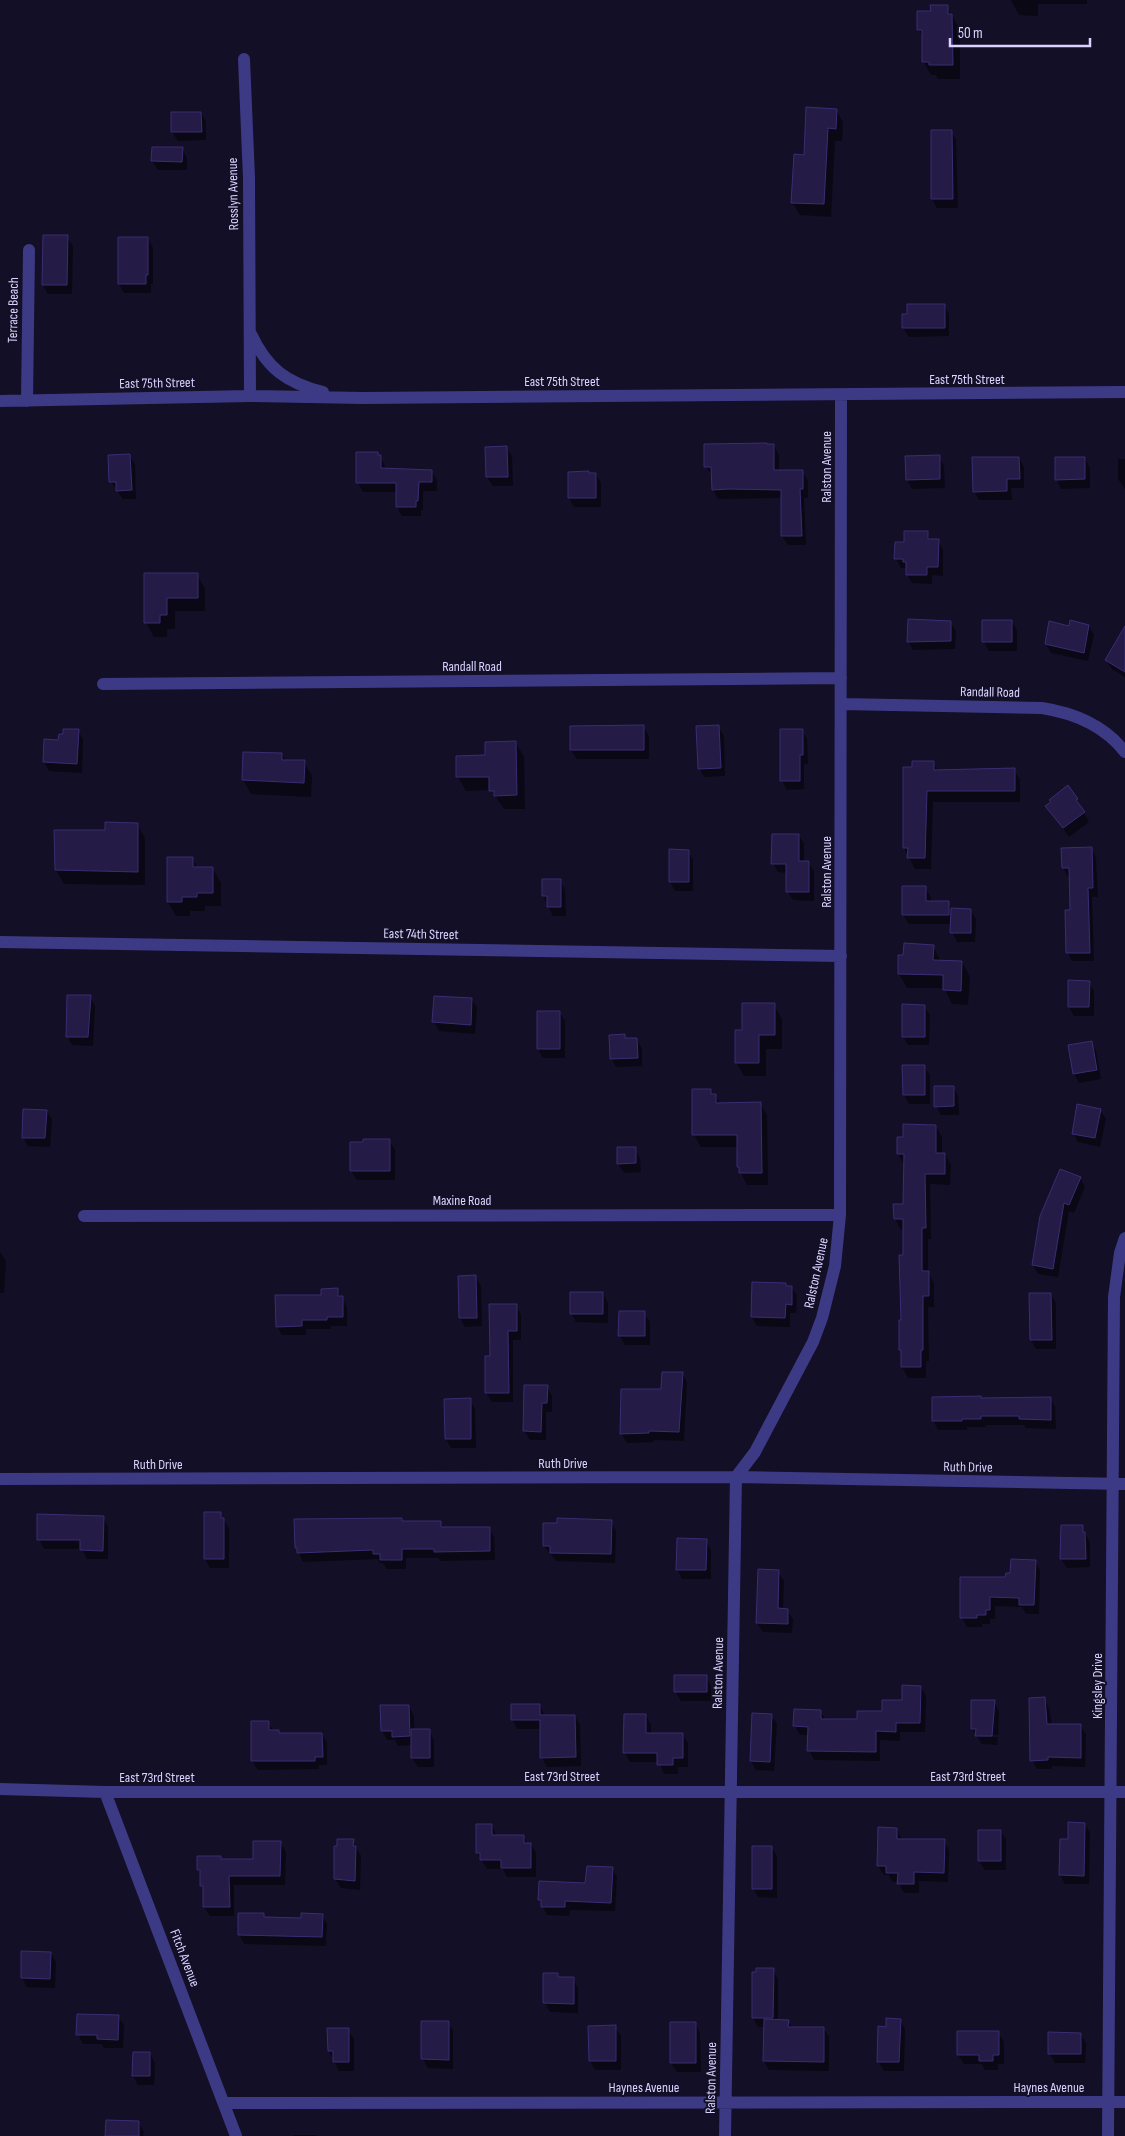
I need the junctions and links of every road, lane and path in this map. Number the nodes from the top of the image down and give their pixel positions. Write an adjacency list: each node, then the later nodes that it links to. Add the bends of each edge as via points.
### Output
1 (244, 59): 3 (street, Rosslyn Avenue, via 249,178)
2 (29, 250): 8 (street, Terrace Beach)
3 (249, 330): 6 (street, Rosslyn Avenue); 7 (street, Rosslyn Avenue, via 259,350 277,372 312,390)
4 (1125, 392): 5 (street, East 75th Street)
5 (841, 395): 7 (street, East 75th Street); 10 (street, Ralston Avenue)
6 (250, 396): 7 (street, East 75th Street); 8 (street, East 75th Street)
7 (348, 396)
8 (27, 401): 9 (street, East 75th Street)
9 (0, 402)
10 (841, 678): 11 (street, Randall Road); 12 (street, Ralston Avenue)
11 (104, 684)
12 (842, 704): 13 (street, Randall Road, via 1051,709 1093,724); 15 (street, Ralston Avenue)
13 (1125, 752)
14 (0, 942): 15 (street, East 74th Street)
15 (841, 956): 16 (street, Ralston Avenue)
16 (840, 1215): 17 (street, Maxine Road); 19 (street, Ralston Avenue, via 834,1274 822,1318 755,1452)
17 (84, 1216)
18 (1125, 1238): 21 (street, Kingsley Drive, via 1114,1297)
19 (736, 1477): 20 (street, Ruth Drive); 21 (street, Ruth Drive); 23 (street, Ralston Avenue)
20 (0, 1479)
21 (1119, 1484): 25 (street, Kingsley Drive)
22 (0, 1789): 24 (street, East 73rd Street)
23 (730, 1791): 24 (street, East 73rd Street); 25 (street, East 73rd Street); 27 (street, Ralston Avenue)
24 (105, 1792): 30 (street, Fitch Avenue)
25 (1112, 1792): 26 (street, East 73rd Street); 28 (street, Kingsley Drive)
26 (1125, 1792)
27 (725, 2102): 28 (street, Haynes Avenue); 30 (street, Haynes Avenue); 32 (street, Ralston Avenue)
28 (1109, 2102): 29 (street, Haynes Avenue); 33 (street, Kingsley Drive)
29 (1125, 2102)
30 (224, 2103): 31 (street, Fitch Avenue)
31 (236, 2136)
32 (725, 2136)
33 (1108, 2136)

